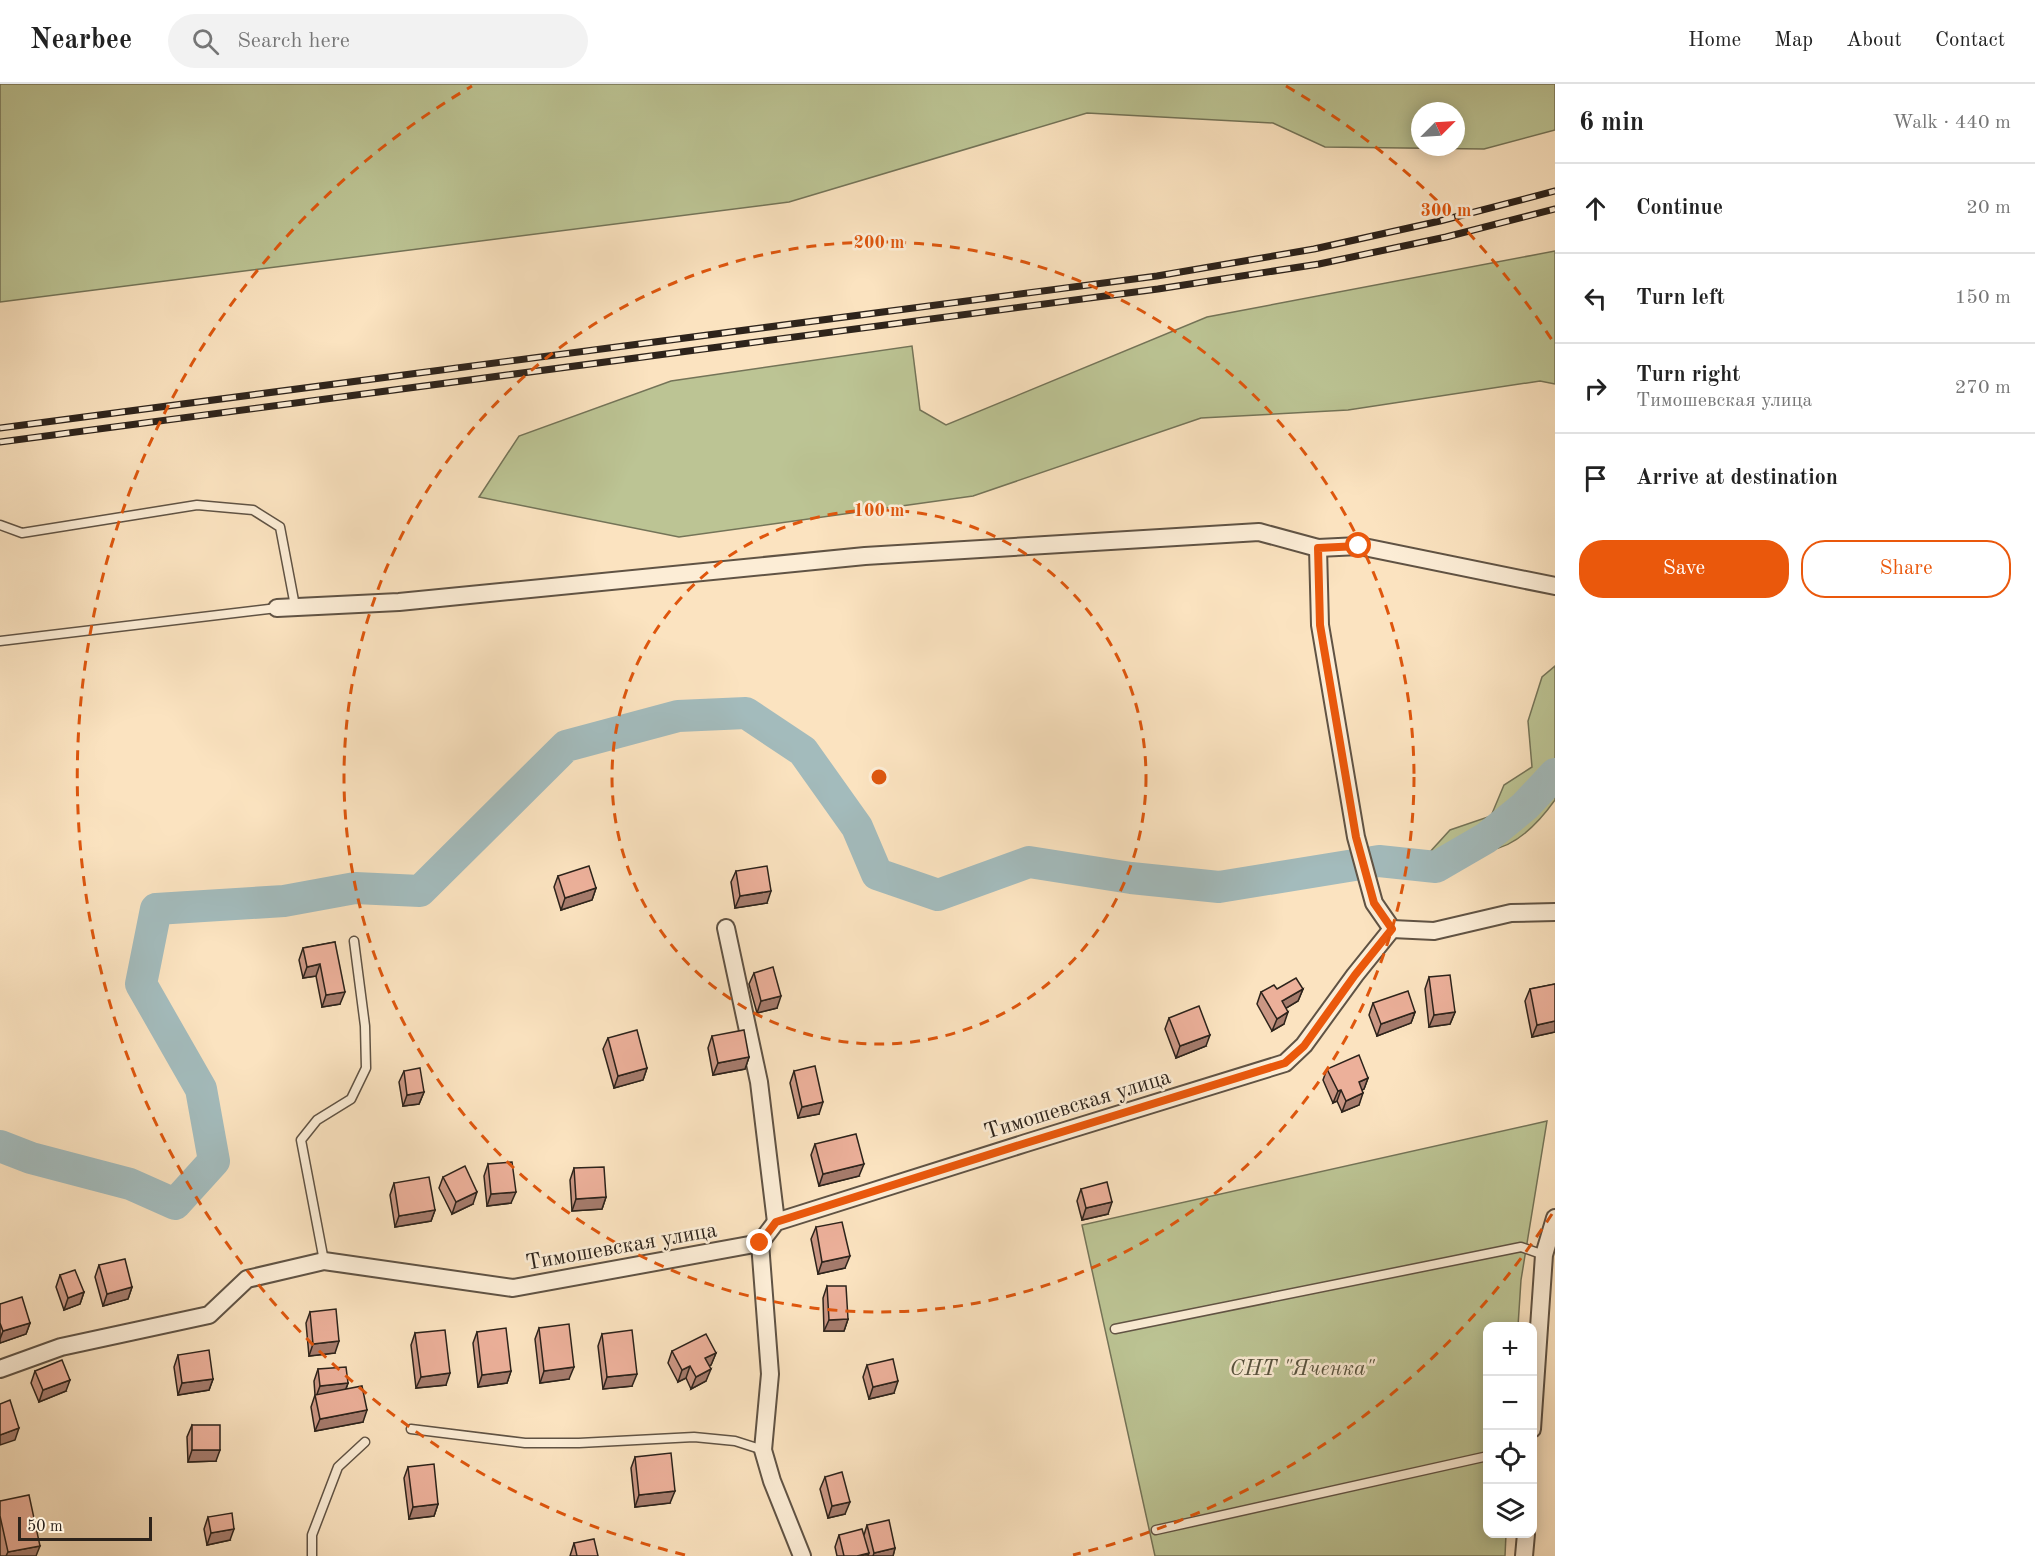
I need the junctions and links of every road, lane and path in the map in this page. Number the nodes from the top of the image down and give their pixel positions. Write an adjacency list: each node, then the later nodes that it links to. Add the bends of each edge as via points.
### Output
1 (0, 525): 4 (lane, via 22,533 197,505 253,510 280,527)
2 (1318, 548): 3 (street, via 1359,546); 4 (street, via 1259,532 865,556 399,602); 9 (street, via 1320,625 1356,837 1374,903)
3 (1555, 586)
4 (295, 606): 5 (street)
5 (277, 608): 6 (lane)
6 (0, 641)
7 (1555, 912): 9 (street, via 1511,913 1434,931)
8 (726, 928): 12 (street, via 759,1082)
9 (1392, 929): 12 (street, Тимошевская улица, via 1304,1046 1285,1063)
10 (354, 941): 15 (lane, via 366,1068 351,1099 317,1120 301,1140)
11 (1555, 1218): 14 (street)
12 (776, 1222): 13 (street)
13 (760, 1243): 15 (street, Тимошевская улица, via 513,1288); 21 (street, via 770,1374)
14 (1544, 1255): 16 (lane, via 1521,1247); 18 (street)
15 (324, 1261): 17 (street, Тимошевская улица, via 247,1279 208,1315 61,1347)
16 (1115, 1329)
17 (0, 1369)
18 (1536, 1376)
19 (411, 1429): 21 (lane, via 525,1443 694,1437 735,1441)
20 (365, 1442): 25 (lane, via 338,1467 312,1535)
21 (763, 1450): 26 (street)
22 (1483, 1457): 23 (lane)
23 (1156, 1530)
24 (1526, 1538): 27 (street)
25 (312, 1556)
26 (802, 1556)
27 (1524, 1556)

